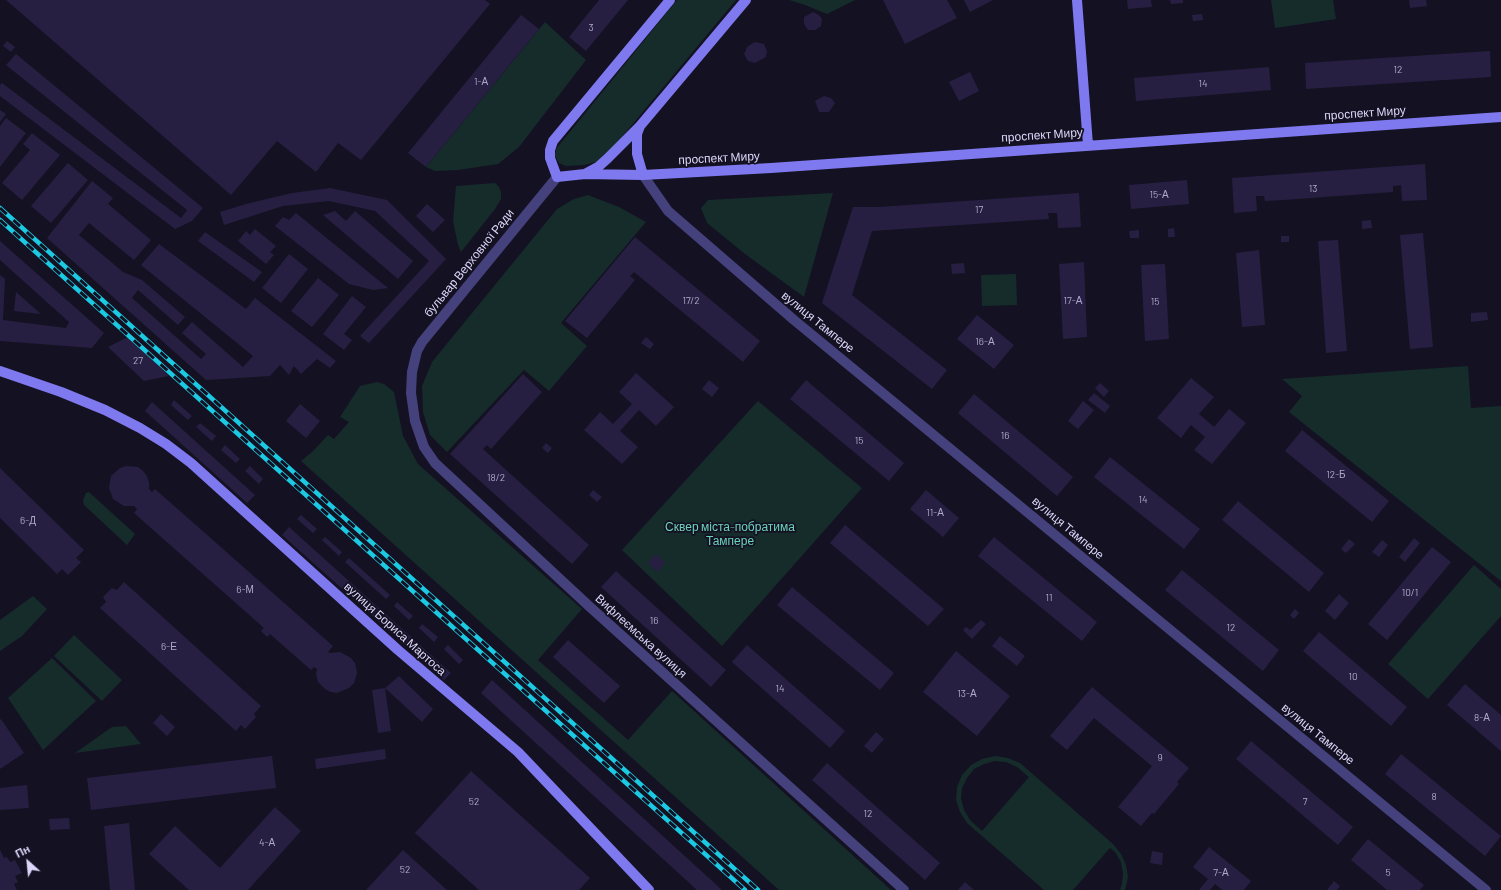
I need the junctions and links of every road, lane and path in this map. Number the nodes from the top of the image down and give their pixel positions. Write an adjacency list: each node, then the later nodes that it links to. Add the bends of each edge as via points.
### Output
1 (670, 0): 9 (main road, via 553,142 550,158)
2 (746, 0): 5 (main road)
3 (1078, 0): 6 (main road)
4 (1501, 117): 6 (main road, проспект Миру)
5 (640, 126): 7 (main road, via 607,159); 8 (main road, via 636,134 637,154)
6 (1088, 145): 8 (main road, проспект Миру)
7 (585, 174): 8 (main road, проспект Миру); 9 (main road)
8 (643, 175): 14 (street, вулиця Тампере, via 668,211 794,320)
9 (557, 176): 11 (street, бульвар Верховної Ради, via 422,342)
10 (0, 371): 12 (main road, вулиця Бориса Мартоса, via 105,410 166,444 191,463 398,650 518,752)
11 (412, 372): 13 (street, Вифлеємська вулиця, via 411,393 415,421 424,447 435,463 596,613)
12 (649, 890)
13 (904, 890)
14 (1486, 890)

